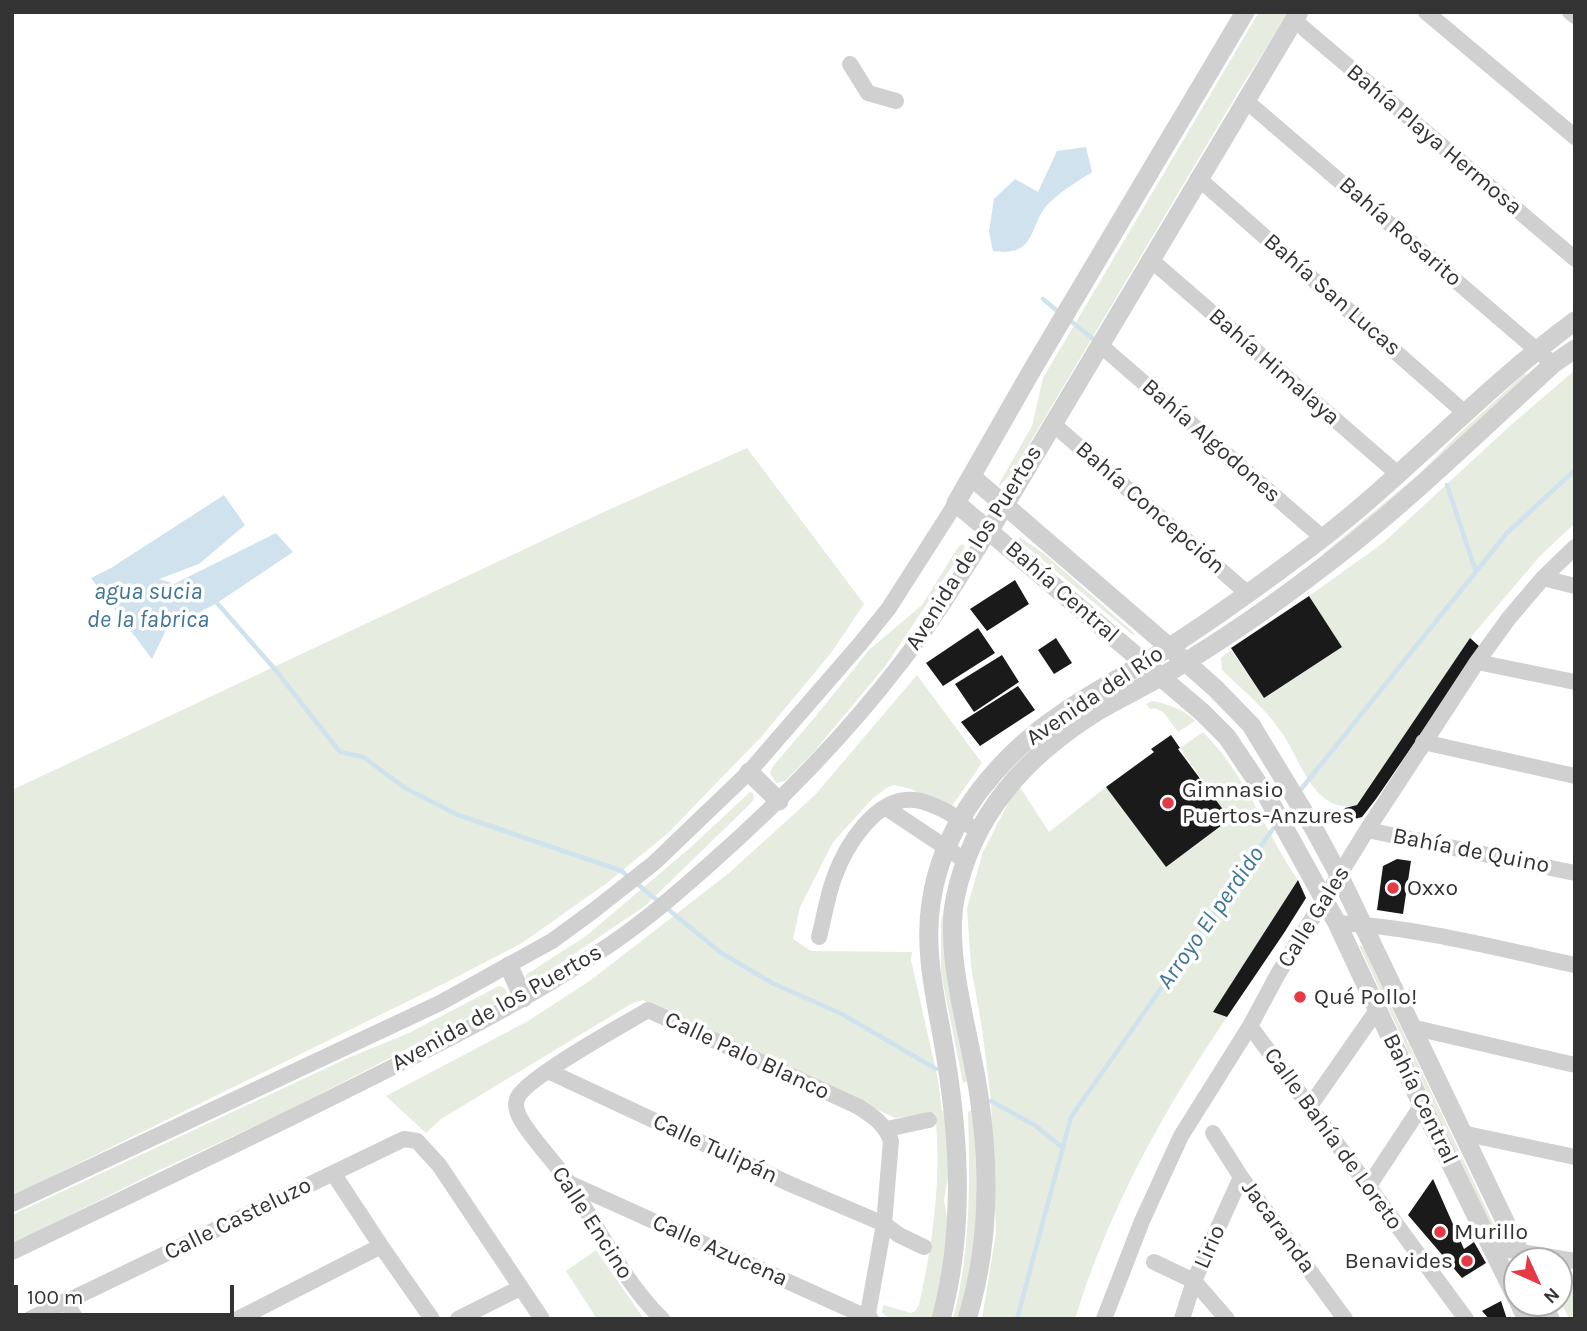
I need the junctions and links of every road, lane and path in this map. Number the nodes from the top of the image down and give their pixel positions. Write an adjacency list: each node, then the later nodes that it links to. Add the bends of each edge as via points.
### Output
1 (1245, 12): 21 (street, Avenida de los Puertos)
2 (1426, 12): 9 (street)
3 (1570, 12): 5 (street)
4 (1296, 16): 7 (street, Avenida de los Puertos); 12 (street, Bahía Playa Hermosa)
5 (1575, 16)
6 (850, 64): 8 (street, via 868,93)
7 (1245, 100): 10 (street, Avenida de los Puertos); 15 (street, Bahía Rosarito)
8 (896, 101)
9 (1575, 137)
10 (1198, 178): 11 (street, Avenida de los Puertos); 18 (street, Bahía San Lucas)
11 (1150, 259): 14 (street, Avenida de los Puertos); 20 (street, Bahía Himalaya)
12 (1575, 259)
13 (1575, 321): 15 (street, Avenida del Río)
14 (1099, 344): 19 (street, Avenida de los Puertos); 25 (street, Bahía Algodones)
15 (1537, 349): 17 (street, Bahía Rosarito); 18 (street, Avenida del Río)
16 (1575, 349): 17 (street, Avenida del Río)
17 (1553, 364): 27 (street, Avenida del Río)
18 (1465, 413): 20 (street, Avenida del Río)
19 (1052, 423): 23 (street, Avenida de los Puertos); 30 (street, Bahía Concepción)
20 (1399, 475): 25 (street, Avenida del Río)
21 (972, 477): 22 (street, Avenida de los Puertos); 23 (street, Bahía Central)
22 (956, 503): 24 (street, Bahía Central); 38 (street, Avenida de los Puertos, via 889,608)
23 (1004, 503): 24 (street, Avenida de los Puertos); 31 (street, Bahía Central)
24 (990, 530): 34 (street, Bahía Central); 44 (street, Avenida de los Puertos, via 900,664)
25 (1316, 543): 27 (street); 30 (street, Avenida del Río)
26 (1575, 547): 28 (street, Calle Gales)
27 (1324, 566): 32 (street, Avenida del Río)
28 (1543, 579): 29 (street); 33 (street, Calle Gales)
29 (1575, 586)
30 (1247, 593): 31 (street, Avenida del Río)
31 (1169, 647): 32 (street, Bahía Central); 34 (street, Avenida del Río)
32 (1186, 662): 35 (street, Avenida del Río); 40 (street, Bahía Central, via 1251,725)
33 (1477, 662): 36 (street); 37 (street, Calle Gales)
34 (1144, 663): 35 (street, Bahía Central); 41 (street, Avenida del Río, via 1050,722)
35 (1161, 677): 42 (street, Bahía Central, via 1227,737); 43 (street, Avenida del Río, via 1069,731 1027,766)
36 (1575, 682)
37 (1423, 742): 39 (street); 47 (street, Calle Gales)
38 (750, 772): 44 (street); 58 (street, Avenida de los Puertos, via 633,880 552,941)
39 (1575, 776)
40 (1285, 781): 42 (street); 52 (street, Bahía Central)
41 (984, 785): 43 (street); 46 (street, Avenida del Río)
42 (1265, 794): 53 (street, Bahía Central)
43 (999, 798): 48 (street, Avenida del Río)
44 (779, 801): 59 (street, Avenida de los Puertos, via 684,887 597,954)
45 (885, 807): 46 (street, via 914,800); 49 (street); 56 (street, via 866,821 849,847 834,878)
46 (960, 820): 48 (street); 49 (street, Avenida del Río)
47 (1367, 830): 51 (street, Bahía de Quino); 52 (street, Calle Gales)
48 (978, 831): 50 (street, Avenida del Río)
49 (946, 848): 50 (street); 66 (street, Avenida del Río, via 931,903 928,949)
50 (966, 862): 65 (street, Avenida del Río, via 955,901 955,955)
51 (1575, 873)
52 (1340, 877): 53 (street, Calle Gales); 55 (street, Bahía Central)
53 (1325, 901): 54 (street, Bahía Central); 61 (street, Calle Gales)
54 (1337, 923): 55 (street); 60 (street, Bahía Central)
55 (1364, 924): 57 (street); 62 (street, Bahía Central)
56 (819, 937)
57 (1575, 965)
58 (509, 966): 59 (street); 79 (street, Avenida de los Puertos, via 440,1003)
59 (523, 998): 86 (street, Avenida de los Puertos, via 320,1104)
60 (1377, 1010): 67 (street, Bahía Central); 68 (street)
61 (1250, 1026): 68 (street, Calle Bahía de Loreto); 102 (street, Calle Gales, via 1181,1136)
62 (1411, 1027): 63 (street); 72 (street, Bahía Central)
63 (1575, 1065)
64 (548, 1071): 70 (street, Calle Palo Blanco, via 516,1100); 73 (street, Calle Palo Blanco, via 648,1010 859,1107 877,1118); 80 (street, Calle Tulipán)
65 (980, 1098): 66 (street); 101 (street, Avenida del Río, via 987,1190 985,1232)
66 (953, 1103): 100 (street, Avenida del Río, via 956,1241)
67 (1422, 1105): 78 (street); 83 (street, Bahía Central)
68 (1310, 1106): 78 (street, Calle Bahía de Loreto)
69 (929, 1120): 73 (street)
70 (524, 1125): 77 (street, Calle Encino)
71 (1213, 1133): 76 (street, Jacaranda)
72 (1462, 1133): 74 (street); 84 (street, Bahía Central)
73 (889, 1135): 80 (street)
74 (1575, 1157)
75 (333, 1173): 81 (street); 90 (street, Calle Casteluzo, via 404,1139 417,1141 439,1165); 91 (street, Calle Casteluzo)
76 (1241, 1177): 89 (street, Lirio); 105 (street, Jacaranda)
77 (569, 1183): 92 (street, Calle Azucena); 99 (street, Calle Encino, via 640,1297)
78 (1368, 1187): 106 (street, Calle Bahía de Loreto)
79 (12, 1204)
80 (884, 1224): 82 (street, Calle Tulipán); 92 (street)
81 (380, 1246): 95 (street); 96 (street)
82 (924, 1247)
83 (1491, 1247): 85 (street); 88 (street, Bahía Central)
84 (1518, 1247)
85 (1503, 1250)
86 (12, 1252)
87 (1154, 1262): 89 (street)
88 (1503, 1271)
89 (1194, 1281): 103 (street, Lirio); 104 (street)
90 (520, 1288): 97 (street); 98 (street, Calle Casteluzo)
91 (65, 1301): 93 (street, Calle Casteluzo); 94 (street)
92 (868, 1318)
93 (30, 1319)
94 (76, 1319)
95 (238, 1319)
96 (432, 1319)
97 (458, 1319)
98 (542, 1319)
99 (662, 1319)
100 (941, 1319)
101 (967, 1319)
102 (1104, 1319)
103 (1182, 1319)
104 (1227, 1319)
105 (1345, 1319)
106 (1466, 1319)

